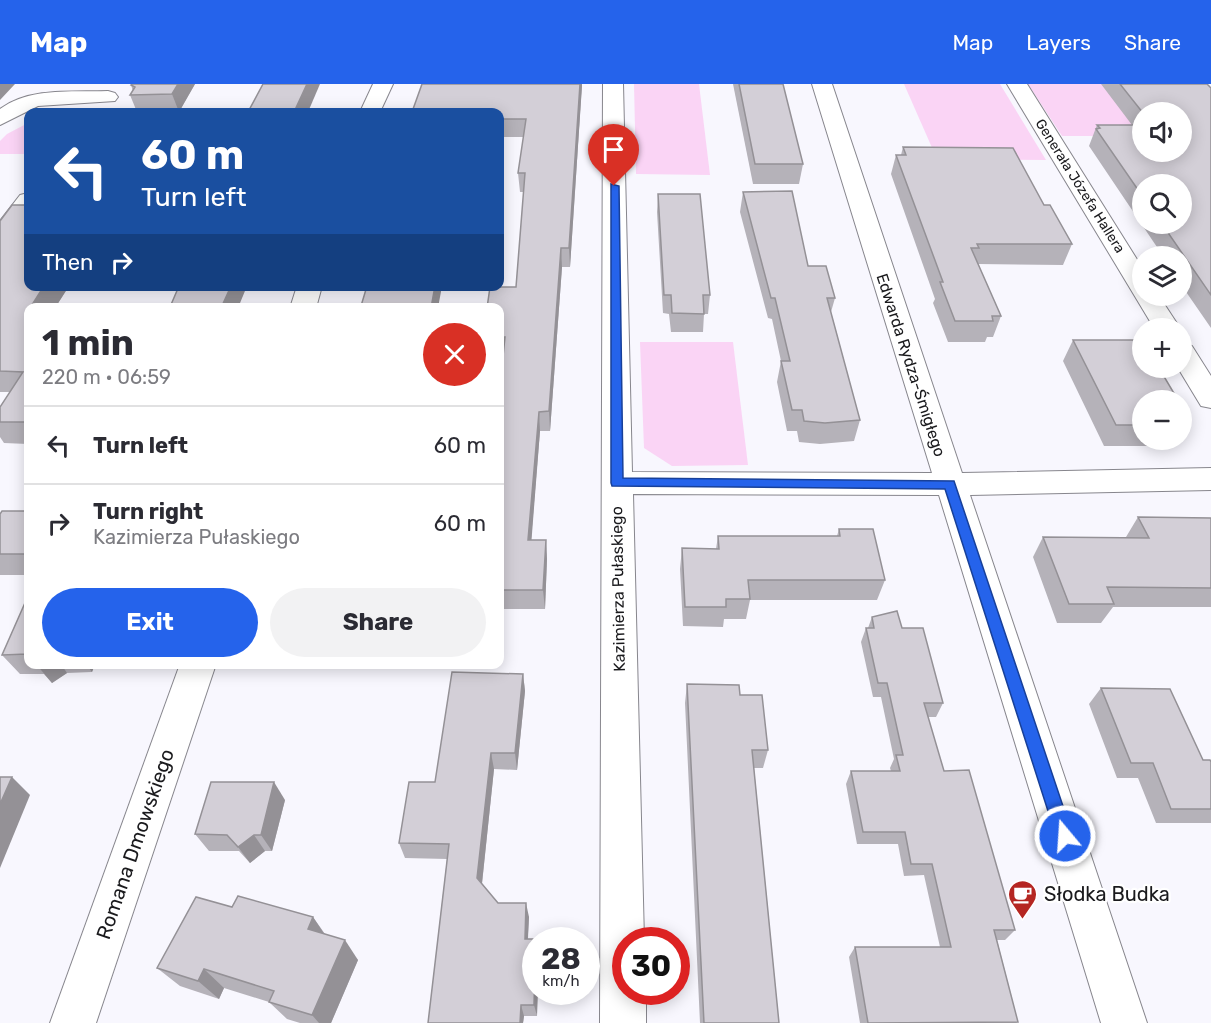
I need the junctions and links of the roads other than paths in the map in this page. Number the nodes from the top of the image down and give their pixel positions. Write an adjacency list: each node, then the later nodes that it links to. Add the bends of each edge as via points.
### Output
1 (383, 84): 7 (street)
2 (613, 84): 15 (street, Kazimierza Pułaskiego)
3 (822, 84): 16 (street, Edwarda Rydza-Śmigłego)
4 (1017, 84): 11 (street, Generała Józefa Hallera)
5 (113, 90): 6 (street); 8 (street, via 24,105)
6 (99, 108)
7 (372, 108)
8 (0, 119)
9 (24, 205): 10 (street)
10 (0, 237)
11 (1132, 271)
12 (1192, 368): 13 (street)
13 (1211, 399)
14 (1211, 479): 16 (street)
15 (617, 483): 16 (street); 19 (street, Kazimierza Pułaskiego)
16 (950, 484): 20 (street, Edwarda Rydza-Śmigłego)
17 (196, 669): 18 (street, Romana Dmowskiego)
18 (73, 1023)
19 (623, 1023)
20 (1124, 1023)

